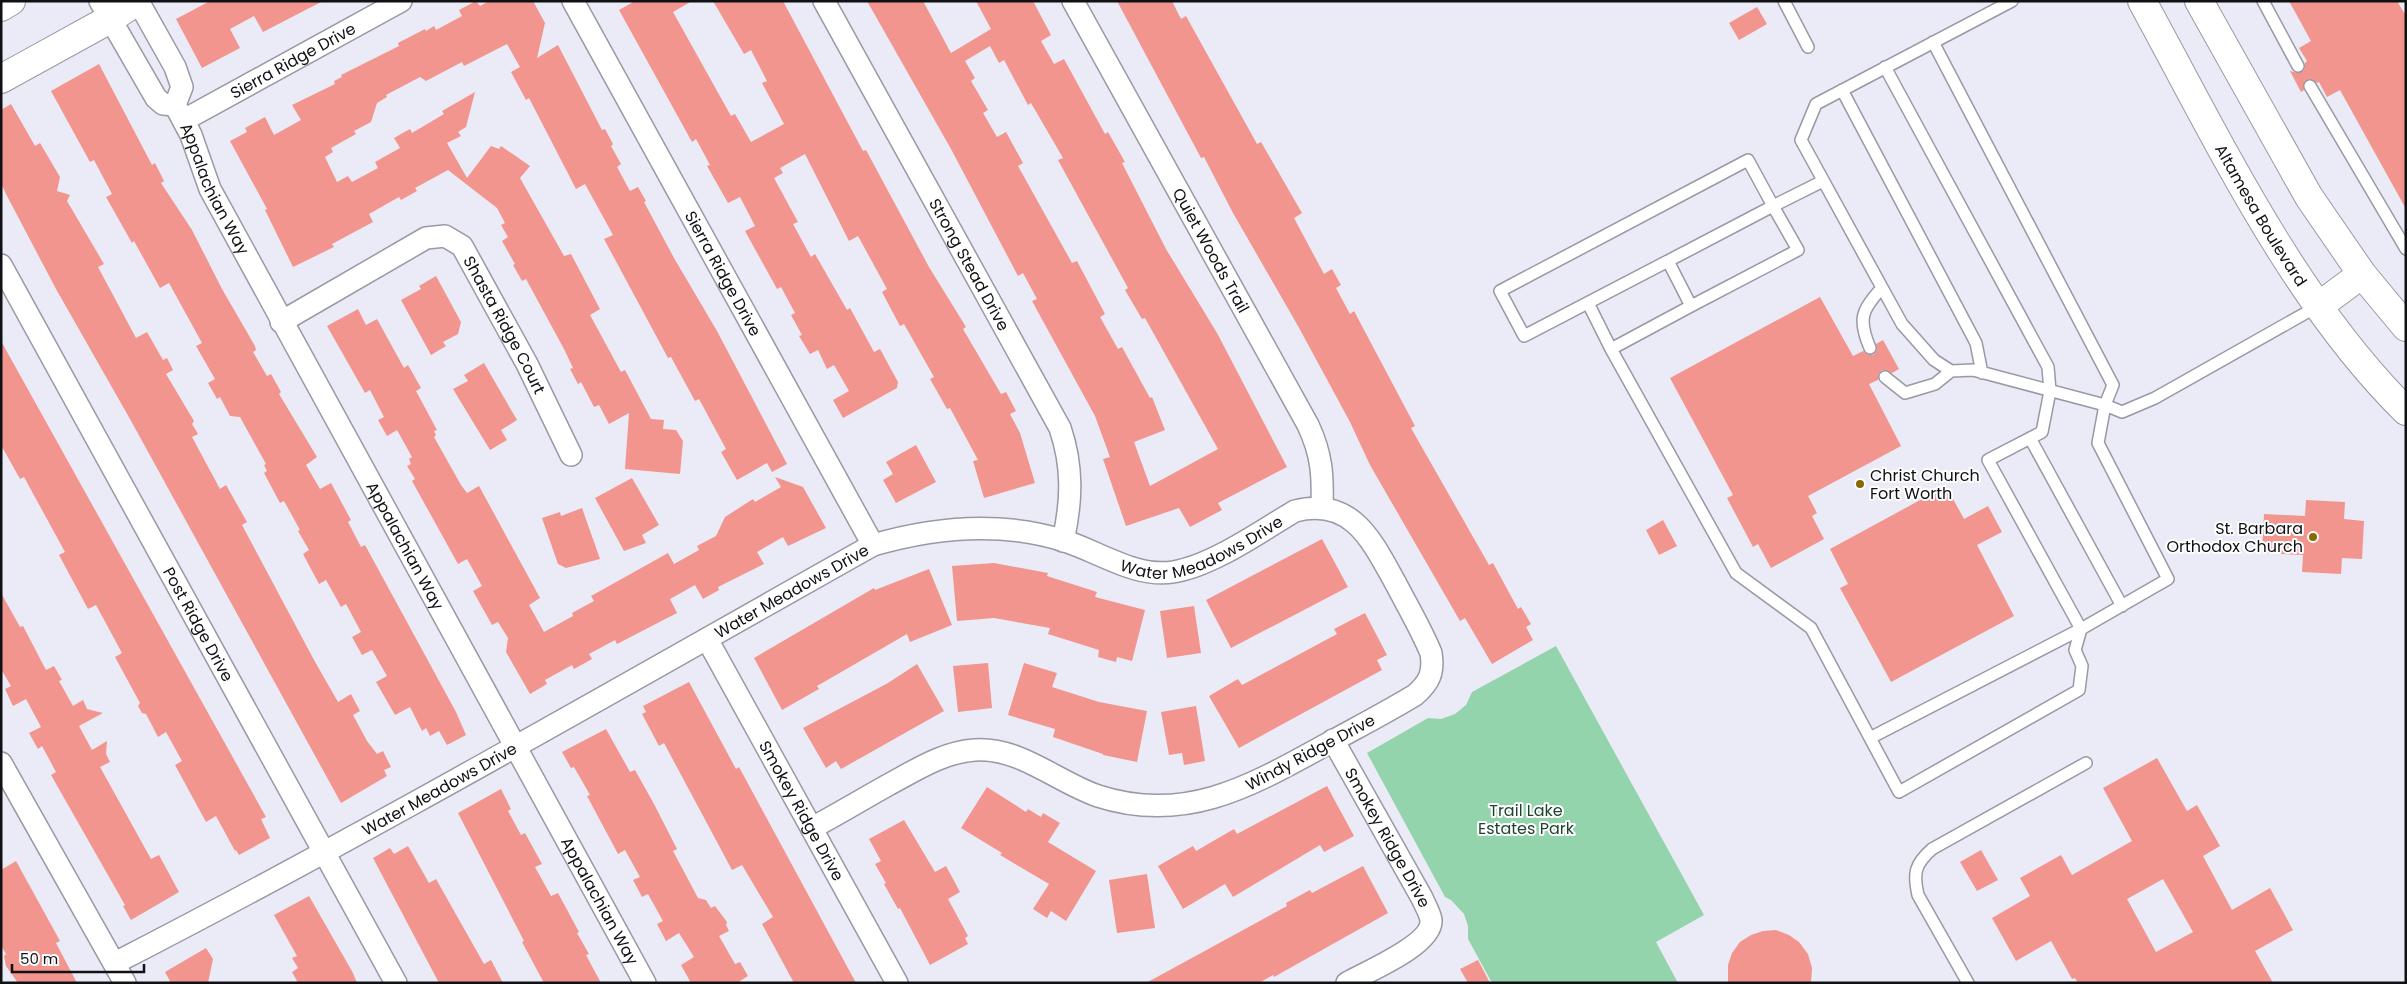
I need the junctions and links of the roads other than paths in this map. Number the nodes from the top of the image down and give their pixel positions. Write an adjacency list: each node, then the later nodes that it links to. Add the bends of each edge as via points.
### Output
1 (11, 1): 12 (main road)
2 (137, 1): 13 (main road); 21 (street, Appalachian Way, via 182,86)
3 (401, 1): 21 (street, Sierra Ridge Drive)
4 (573, 1): 46 (street, Sierra Ridge Drive)
5 (824, 1): 45 (street, Strong Stead Drive, via 1060,428 1069,458 1071,480)
6 (1073, 1): 44 (street, Quiet Woods Trail, via 1308,425 1321,458)
7 (1784, 1): 15 (lane)
8 (2012, 1): 14 (lane)
9 (2142, 1): 31 (main road, Altamesa Boulevard, via 2248,195)
10 (2199, 1): 27 (main road, via 2309,198)
11 (2263, 1): 16 (lane)
12 (1, 7)
13 (105, 10): 18 (main road); 21 (street, Appalachian Way, via 156,98)
14 (1933, 42): 17 (lane); 40 (lane, via 2113,385)
15 (1808, 47)
16 (2298, 66)
17 (1885, 68): 20 (lane); 39 (lane, via 2048,367)
18 (1, 79)
19 (2310, 86): 24 (lane)
20 (1842, 90): 22 (lane, via 1816,104 1801,140); 37 (lane, via 1976,343)
21 (179, 112): 33 (street, Appalachian Way, via 210,189)
22 (1823, 181): 23 (lane); 28 (lane)
23 (1773, 206): 25 (lane); 29 (lane, via 1748,160 1500,291 1524,336); 30 (lane, via 1798,250)
24 (2406, 249)
25 (1668, 261): 29 (lane); 30 (lane)
26 (1, 266): 57 (street, Post Ridge Drive)
27 (2362, 274): 31 (main road); 32 (main road)
28 (1882, 288): 34 (lane, via 1867,303 1861,328); 36 (lane, via 1902,324 1934,360)
29 (1588, 303): 35 (lane)
30 (1691, 306): 35 (lane)
31 (2319, 306): 40 (lane, via 2155,398 2122,412); 41 (main road, Altamesa Boulevard, via 2348,348)
32 (2404, 319)
33 (281, 322): 43 (street, Shasta Ridge Court, via 426,238 445,236 462,246 527,364); 53 (street, Appalachian Way)
34 (1870, 348)
35 (1610, 349): 51 (lane, via 1736,573 1811,628)
36 (1951, 371): 37 (lane); 38 (lane, via 1936,384 1905,393)
37 (1982, 373): 39 (lane)
38 (1885, 377)
39 (2050, 392): 40 (lane); 42 (lane, via 2042,432)
40 (2106, 406): 47 (lane, via 2098,443 2168,579)
41 (2406, 411)
42 (2030, 438): 47 (lane); 48 (lane, via 1988,460)
43 (571, 455)
44 (1322, 508): 45 (street, Water Meadows Drive, via 1296,511 1207,561 1172,572 1138,570); 50 (street, Water Meadows Drive, via 1337,511 1351,519 1372,542 1424,636 1431,653)
45 (1063, 541): 46 (street, Water Meadows Drive, via 1020,532 965,528 939,530)
46 (873, 545): 49 (street, Water Meadows Drive)
47 (2122, 606): 48 (lane)
48 (2081, 629): 51 (lane); 51 (lane, via 2075,650 2082,666 2079,690 1899,792)
49 (706, 639): 53 (street, Water Meadows Drive); 56 (street, Smokey Ridge Drive)
50 (1433, 672): 52 (street, Windy Ridge Drive, via 1427,685 1415,695)
51 (1870, 738)
52 (1333, 740): 56 (street, Windy Ridge Drive, via 1246,787 1211,798 1170,804 1102,797 1002,752 957,752 927,764); 63 (street, Smokey Ridge Drive, via 1422,898 1431,921 1428,932 1416,945)
53 (516, 746): 57 (street, Water Meadows Drive); 61 (street, Appalachian Way)
54 (1, 763): 58 (street)
55 (2086, 763): 64 (lane, via 1932,849 1919,861 1914,880 1918,895)
56 (812, 828): 62 (street, Smokey Ridge Drive)
57 (324, 852): 58 (street, Water Meadows Drive); 60 (street, Post Ridge Drive)
58 (115, 963): 59 (street)
59 (125, 983)
60 (396, 983)
61 (645, 983)
62 (897, 983)
63 (1347, 983)
64 (1968, 983)

